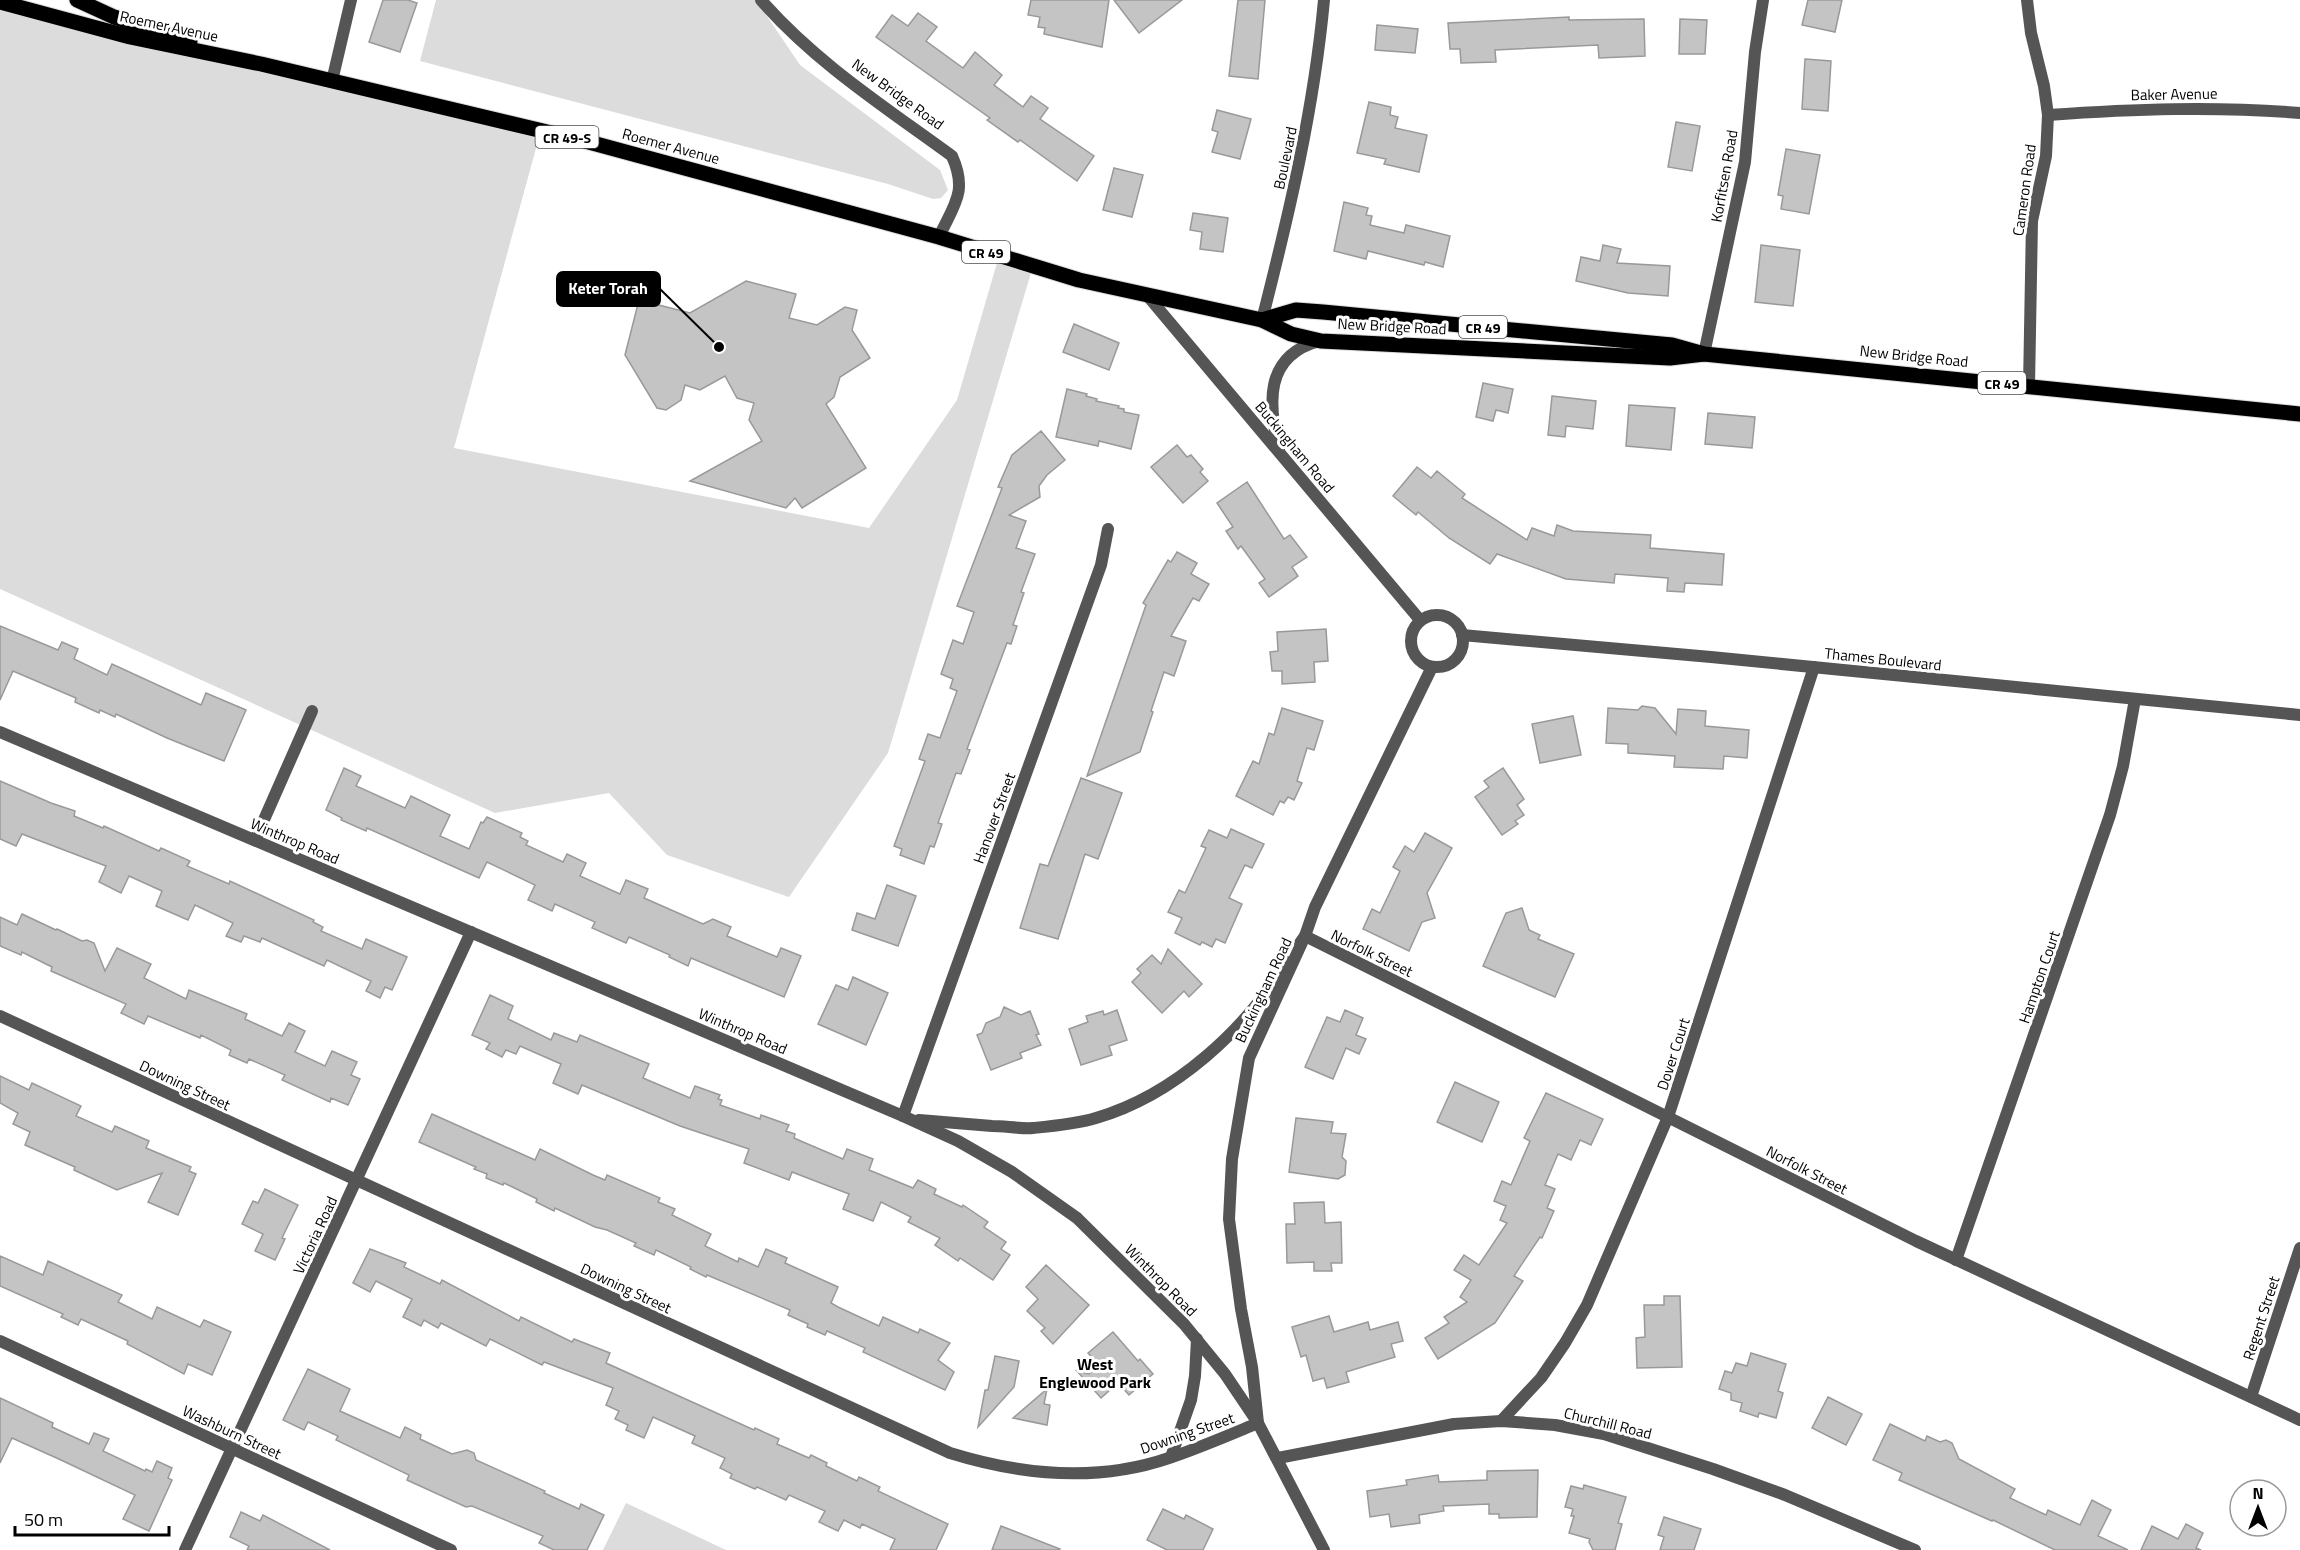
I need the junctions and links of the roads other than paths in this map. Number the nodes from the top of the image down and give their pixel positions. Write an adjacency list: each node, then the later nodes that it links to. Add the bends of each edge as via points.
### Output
1 (77, 0): 8 (main road, Roemer Avenue / CR 49-S, via 114,17)
2 (351, 0): 9 (street)
3 (761, 0): 12 (street, New Bridge Road, via 815,55 952,156 961,182)
4 (1324, 0): 14 (street, Boulevard, via 1308,123)
5 (1763, 0): 16 (street, Korfitsen Road, via 1745,162)
6 (2027, 0): 11 (street, Cameron Road)
7 (0, 2): 8 (main road, Roemer Avenue / CR 49-S, via 130,37)
8 (261, 64): 9 (main road, Roemer Avenue / CR 49-S)
9 (332, 81): 12 (main road, Roemer Avenue / CR 49-S, via 585,141)
10 (2300, 113): 11 (street, Baker Avenue, via 2158,108)
11 (2048, 115): 17 (street, Cameron Road, via 2046,156 2032,220)
12 (939, 237): 13 (main road, Roemer Avenue / CR 49, via 1079,279)
13 (1146, 294): 14 (main road, New Bridge Road / CR 49); 19 (street, Buckingham Road)
14 (1262, 320): 15 (main road, New Bridge Road / CR 49, via 1292,334); 16 (main road, New Bridge Road / CR 49, via 1296,310 1672,345)
15 (1321, 341): 16 (main road, New Bridge Road / CR 49, via 1670,358); 19 (street, via 1302,346 1278,374 1271,407)
16 (1704, 354): 17 (main road, New Bridge Road / CR 49)
17 (2029, 386): 18 (main road, New Bridge Road / CR 49)
18 (2300, 414)
19 (1280, 454): 21 (street, Buckingham Road)
20 (1108, 529): 34 (street, Hanover Street, via 1101,565)
21 (1420, 620): 22 (street, via 1443,615 1457,624); 23 (street, via 1412,629 1411,647 1414,656)
22 (1462, 635): 23 (street, via 1462,648 1453,662); 24 (street, Thames Boulevard)
23 (1432, 667): 31 (street, Buckingham Road, via 1315,907)
24 (1814, 667): 25 (street, Thames Boulevard); 33 (street, Dover Court)
25 (2135, 699): 27 (street, Thames Boulevard); 37 (street, Hampton Court, via 2110,815)
26 (312, 711): 29 (street)
27 (2300, 715)
28 (0, 732): 29 (street, Winthrop Road)
29 (255, 840): 30 (street, Winthrop Road)
30 (471, 932): 34 (street, Winthrop Road); 35 (street, Victoria Road)
31 (1305, 936): 33 (street, Norfolk Street); 34 (street, via 1252,1009 1225,1038 1186,1071 1128,1106 1096,1118 1030,1128); 43 (street, Buckingham Road, via 1249,1058 1232,1159 1229,1219)
32 (0, 1017): 35 (street, Downing Street)
33 (1668, 1117): 37 (street, Norfolk Street); 42 (street, Dover Court, via 1587,1305 1541,1378)
34 (908, 1118): 38 (street, Winthrop Road, via 1012,1172 1077,1218)
35 (356, 1181): 44 (street, Victoria Road); 45 (street, Downing Street, via 950,1453 1028,1472 1074,1474 1114,1471)
36 (2300, 1248): 40 (street, Regent Street)
37 (1956, 1260): 40 (street, Norfolk Street)
38 (1197, 1339): 43 (street, Winthrop Road); 45 (street, via 1191,1400)
39 (0, 1341): 44 (street, Washburn Street)
40 (2251, 1397): 41 (street, Norfolk Street)
41 (2300, 1420)
42 (1501, 1421): 46 (street, Churchill Road, via 1454,1424); 50 (street, Churchill Road, via 1555,1425 1615,1438 1713,1468)
43 (1258, 1423): 45 (street, Downing Street); 46 (street, Winthrop Road)
44 (232, 1448): 47 (street, Victoria Road); 48 (street, Washburn Street)
45 (1171, 1457)
46 (1278, 1458): 49 (street, Winthrop Road)
47 (185, 1550)
48 (452, 1550)
49 (1324, 1550)
50 (1914, 1550)

